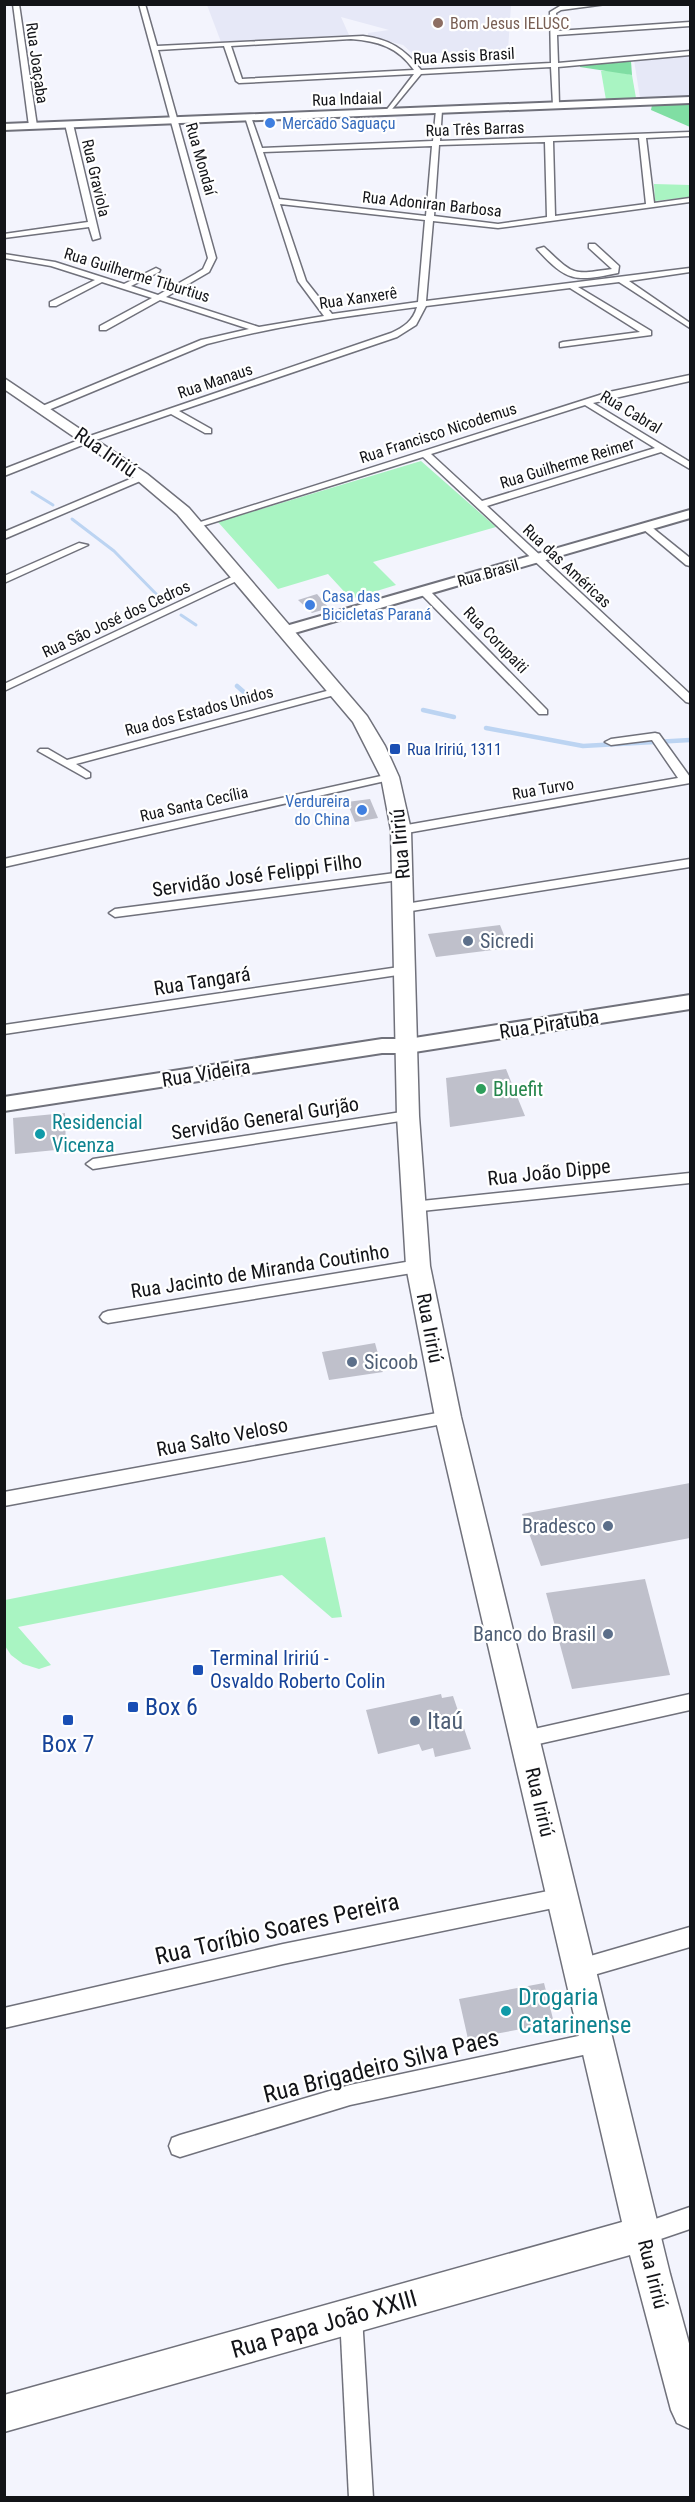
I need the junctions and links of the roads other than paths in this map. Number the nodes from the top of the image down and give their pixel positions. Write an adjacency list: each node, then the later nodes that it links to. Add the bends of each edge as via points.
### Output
1 (16, 4): 18 (street, Rua Joaçaba)
2 (142, 4): 7 (street, Rua Mondaí)
3 (603, 4): 5 (street, via 557,9 553,12)
4 (690, 24): 5 (street)
5 (553, 33): 9 (street)
6 (227, 44): 7 (street); 10 (street, via 367,38 397,47); 10 (street, Rua Assis Brasil, via 239,81)
7 (154, 48): 16 (street, Rua Mondaí)
8 (690, 53): 9 (street, Rua Assis Brasil)
9 (554, 65): 10 (street, Rua Assis Brasil); 12 (street)
10 (419, 72): 14 (street)
11 (690, 100): 12 (street, Rua Indaial)
12 (556, 105): 13 (street, Rua Indaial)
13 (439, 110): 14 (street, Rua Indaial); 23 (street)
14 (388, 112): 15 (street, Rua Indaial)
15 (248, 117): 16 (street, Rua Indaial); 24 (street)
16 (174, 120): 17 (street, Rua Indaial); 44 (street, Rua Mondaí, via 212,258 198,276)
17 (69, 124): 18 (street, Rua Indaial); 30 (street, Rua Graviola)
18 (33, 126): 19 (street, Rua Indaial)
19 (4, 127)
20 (690, 134): 21 (street, Rua Três Barras)
21 (642, 136): 22 (street, Rua Três Barras); 27 (street)
22 (549, 139): 23 (street, Rua Três Barras); 29 (street)
23 (435, 144): 24 (street, Rua Três Barras); 28 (street)
24 (260, 150): 26 (street)
25 (690, 200): 27 (street, Rua Adoniran Barbosa)
26 (277, 201): 28 (street, Rua Adoniran Barbosa); 47 (street, via 302,281)
27 (650, 204): 29 (street, Rua Adoniran Barbosa)
28 (428, 218): 29 (street, Rua Adoniran Barbosa, via 498,226); 46 (street)
29 (551, 219)
30 (92, 224): 31 (street); 32 (street, Rua Graviola)
31 (4, 236)
32 (96, 238)
33 (592, 246): 38 (street, via 616,268 611,273)
34 (541, 249): 38 (street, via 563,271)
35 (4, 256): 40 (street, Rua Guilherme Tiburtius, via 41,261)
36 (156, 270): 42 (street)
37 (690, 270): 39 (street, Rua Xanxerê)
38 (588, 275): 41 (street)
39 (621, 279): 41 (street, Rua Xanxerê); 48 (street)
40 (101, 280): 42 (street, Rua Guilherme Tiburtius); 45 (street)
41 (597, 283): 43 (street, Rua Xanxerê)
42 (124, 286): 44 (street, Rua Guilherme Tiburtius)
43 (573, 287): 46 (street, Rua Xanxerê); 51 (street, via 648,333)
44 (160, 297): 49 (street); 50 (street, Rua Guilherme Tiburtius)
45 (53, 304)
46 (422, 304): 47 (street, Rua Xanxerê); 56 (street, Rua Manaus, via 415,322 394,335)
47 (330, 317): 50 (street, Rua Xanxerê)
48 (690, 326)
49 (103, 328)
50 (259, 329): 55 (street, Rua Xanxerê, via 204,342)
51 (563, 345)
52 (689, 379): 54 (street, Rua Francisco Nicodemus)
53 (4, 382): 55 (main road, Rua Iririú)
54 (586, 402): 59 (street, Rua Cabral); 60 (street, Rua Francisco Nicodemus)
55 (43, 409): 58 (main road, Rua Iririú)
56 (172, 411): 57 (street); 58 (street, Rua Manaus)
57 (208, 431)
58 (87, 440): 62 (street, Rua Manaus); 63 (main road, Rua Iririú)
59 (662, 449): 61 (street, Rua Cabral); 64 (street, Rua Guilherme Reimer)
60 (424, 453): 64 (street, Rua das Américas); 66 (street, Rua Francisco Nicodemus)
61 (690, 466)
62 (4, 473)
63 (142, 477): 66 (main road, Rua Iririú); 68 (street)
64 (480, 505): 70 (street, Rua das Américas)
65 (690, 514): 67 (street, Rua Brasil)
66 (196, 525): 72 (main road, Rua Iririú)
67 (646, 527): 70 (street, Rua Brasil); 71 (street)
68 (4, 536)
69 (83, 545): 73 (street)
70 (537, 558): 74 (street, Rua Brasil); 78 (street, Rua das Américas)
71 (690, 563)
72 (240, 577): 75 (main road, Rua Iririú); 76 (street, Rua São José dos Cedros)
73 (4, 580)
74 (424, 591): 75 (street, Rua Brasil); 79 (street, Rua Corupaiti)
75 (285, 631): 77 (main road, Rua Iririú)
76 (4, 688)
77 (338, 691): 82 (street, Rua dos Estados Unidos); 84 (main road, Rua Iririú, via 370,734)
78 (690, 700)
79 (543, 712)
80 (610, 742): 85 (street, via 656,736)
81 (44, 751): 82 (street)
82 (68, 763): 83 (street)
83 (86, 775)
84 (390, 777): 86 (main road, Rua Iririú); 87 (street, Rua Santa Cecília)
85 (688, 781): 86 (street, Rua Turvo)
86 (401, 830): 89 (main road, Rua Iririú)
87 (4, 863)
88 (690, 863): 90 (street)
89 (403, 876): 90 (main road, Rua Iririú); 91 (street, Servidão José Felippi Filho)
90 (405, 908): 92 (main road, Rua Iririú)
91 (115, 914)
92 (406, 970): 94 (street, Rua Tangará); 95 (main road, Rua Iririú)
93 (690, 1002): 95 (street, Rua Piratuba)
94 (4, 1030)
95 (408, 1046): 96 (street, Rua Videira, via 382,1046); 97 (main road, Rua Iririú)
96 (4, 1104)
97 (408, 1116): 98 (street, Servidão General Gurjão); 100 (main road, Rua Iririú)
98 (93, 1164)
99 (690, 1178): 100 (street, Rua João Dippe)
100 (412, 1207): 101 (main road, Rua Iririú)
101 (418, 1266): 102 (street, Rua Jacinto de Miranda Coutinho); 103 (main road, Rua Iririú)
102 (108, 1317)
103 (448, 1417): 104 (street, Rua Salto Veloso); 106 (main road, Rua Iririú)
104 (4, 1499)
105 (690, 1702): 106 (street)
106 (525, 1739): 107 (main road, Rua Iririú)
107 (562, 1897): 109 (main road, Rua Iririú); 110 (street, Rua Toríbio Soares Pereira, via 281,1953)
108 (690, 1937): 109 (street)
109 (580, 1969): 111 (main road, Rua Iririú)
110 (4, 2018)
111 (597, 2042): 112 (street, Rua Brigadeiro Silva Paes, via 407,2080); 114 (main road, Rua Iririú)
112 (180, 2146)
113 (690, 2218): 114 (street)
114 (643, 2234): 115 (main road, Rua Papa João XXIII); 116 (main road, Rua Iririú)
115 (351, 2316): 117 (main road, Rua Papa João XXIII); 118 (street)
116 (690, 2410)
117 (4, 2414)
118 (361, 2498)

